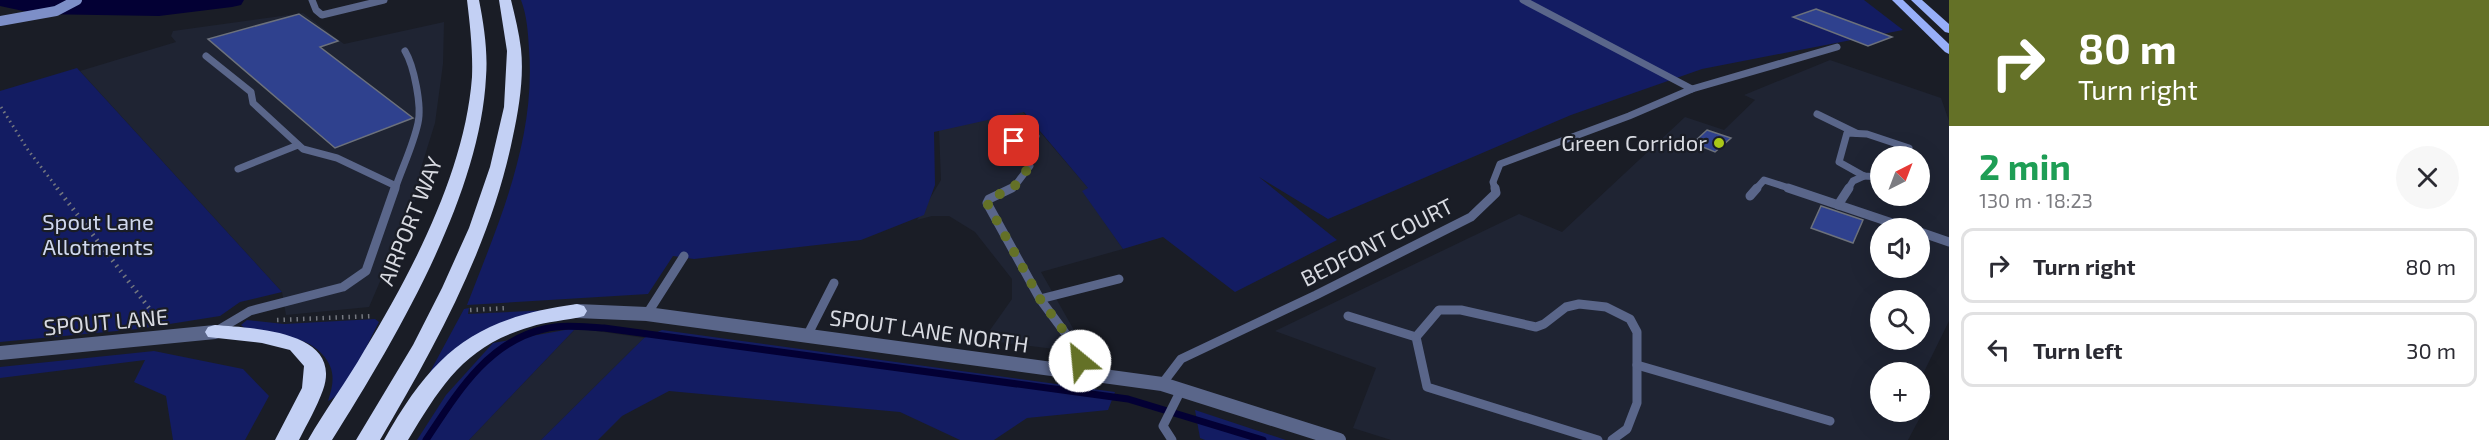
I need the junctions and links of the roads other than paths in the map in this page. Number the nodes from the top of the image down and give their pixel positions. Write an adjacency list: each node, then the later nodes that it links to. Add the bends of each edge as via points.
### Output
1 (77, 0): 9 (street, via 56,11)
2 (312, 0): 3 (lane, via 322,15)
3 (384, 0)
4 (472, 0): 49 (highway, AIRPORT WAY, via 479,76 468,139 454,183 407,295)
5 (505, 0): 50 (highway, via 511,31 513,98 495,177 472,244 436,320)
6 (1523, 0): 15 (lane)
7 (1897, 0): 12 (main road)
8 (1916, 0): 10 (main road)
9 (0, 21)
10 (1949, 30)
11 (1837, 47): 15 (lane, BEDFONT COURT)
12 (1949, 50)
13 (405, 51): 26 (lane, via 415,74 419,121)
14 (206, 56): 20 (lane, via 251,92 253,103)
15 (1692, 89): 45 (lane, BEDFONT COURT, via 1500,164 1493,182 1496,193 1471,217 1181,359)
16 (1818, 114): 17 (lane)
17 (1857, 133): 22 (lane); 24 (lane, via 1848,133 1839,162)
18 (1036, 136): 19 (lane)
19 (1014, 141): 21 (lane); 35 (lane, via 1030,166 1014,187 987,203)
20 (298, 145): 23 (lane); 26 (lane, via 337,158)
21 (994, 145)
22 (1903, 146)
23 (238, 169)
24 (1864, 176): 25 (lane); 28 (lane, via 1853,181)
25 (1870, 176)
26 (396, 186): 39 (lane, via 366,271 343,287 250,311)
27 (1750, 196): 28 (lane, via 1764,180)
28 (1839, 205): 29 (lane)
29 (1877, 218)
30 (1930, 235): 31 (lane)
31 (1949, 242)
32 (684, 256): 37 (lane)
33 (1119, 279): 35 (lane)
34 (834, 283): 40 (lane)
35 (1040, 299): 44 (lane, via 1077,349)
36 (577, 311): 37 (street, SPOUT LANE NORTH); 51 (highway, via 514,324 466,348 434,380)
37 (647, 314): 40 (street, SPOUT LANE NORTH)
38 (1348, 316): 41 (lane)
39 (215, 332): 42 (street, SPOUT LANE); 48 (highway, via 262,336 297,345 315,364 313,388)
40 (807, 336): 44 (street, SPOUT LANE NORTH)
41 (1416, 337): 43 (lane, via 1439,310 1461,310 1536,327 1566,307 1606,307 1630,319 1637,332); 54 (lane, via 1427,387)
42 (0, 353)
43 (1637, 365): 47 (lane); 55 (lane, via 1637,403 1627,429)
44 (1084, 373): 45 (street, SPOUT LANE NORTH)
45 (1162, 384): 46 (street, SPOUT LANE NORTH)
46 (1181, 390): 52 (lane, via 1163,426); 53 (street, SPOUT LANE NORTH)
47 (1830, 421)
48 (287, 440)
49 (320, 440)
50 (368, 440)
51 (396, 440)
52 (1172, 440)
53 (1339, 440)
54 (1599, 440)
55 (1612, 440)

